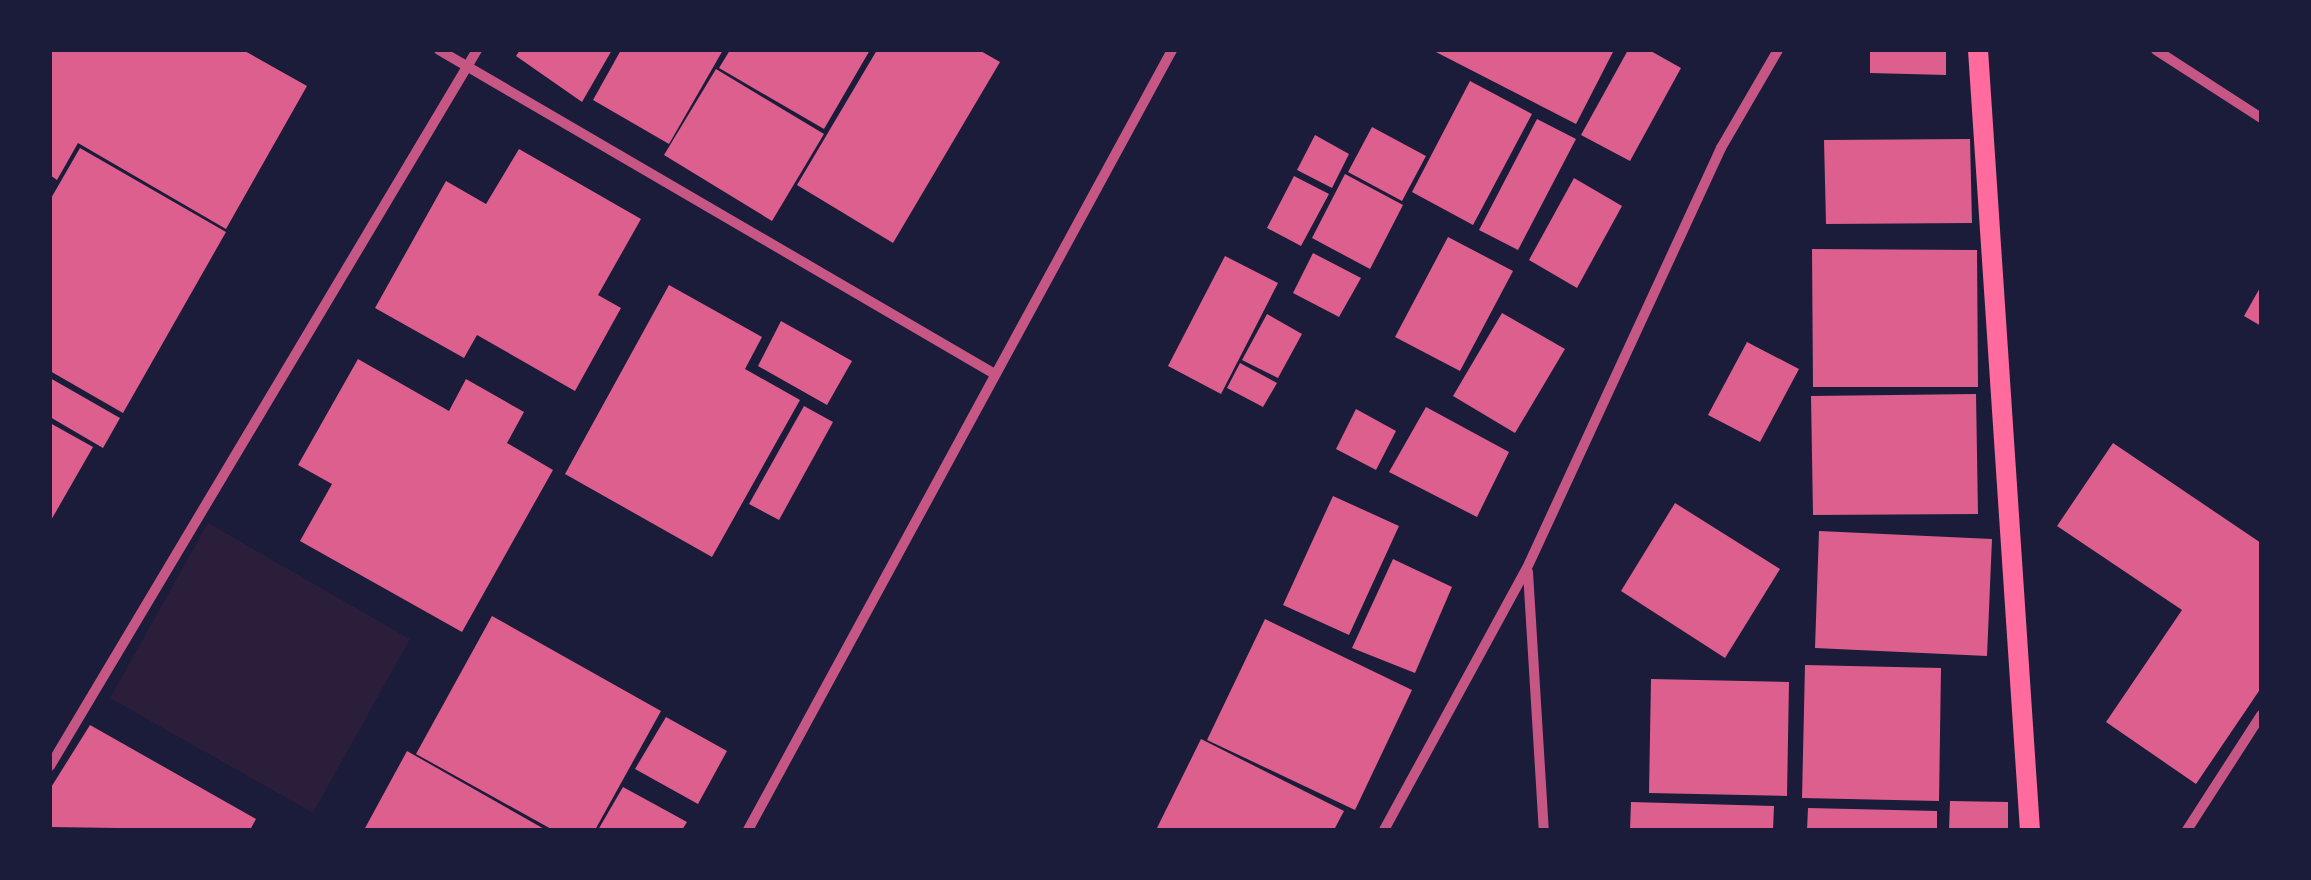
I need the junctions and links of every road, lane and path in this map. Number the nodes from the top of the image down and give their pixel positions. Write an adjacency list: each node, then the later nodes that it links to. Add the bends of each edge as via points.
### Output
1 (439, 50): 7 (street)
2 (476, 50): 7 (street)
3 (1172, 50): 9 (street)
4 (1778, 50): 10 (street, via 1721,148)
5 (1978, 50): 16 (main road)
6 (2156, 50): 8 (street)
7 (467, 66): 9 (street); 12 (street)
8 (2261, 118)
9 (993, 373): 13 (street)
10 (1527, 568): 14 (street); 15 (street)
11 (2261, 715): 17 (street)
12 (50, 766)
13 (748, 830)
14 (1384, 830)
15 (1544, 830)
16 (2030, 830)
17 (2187, 830)

